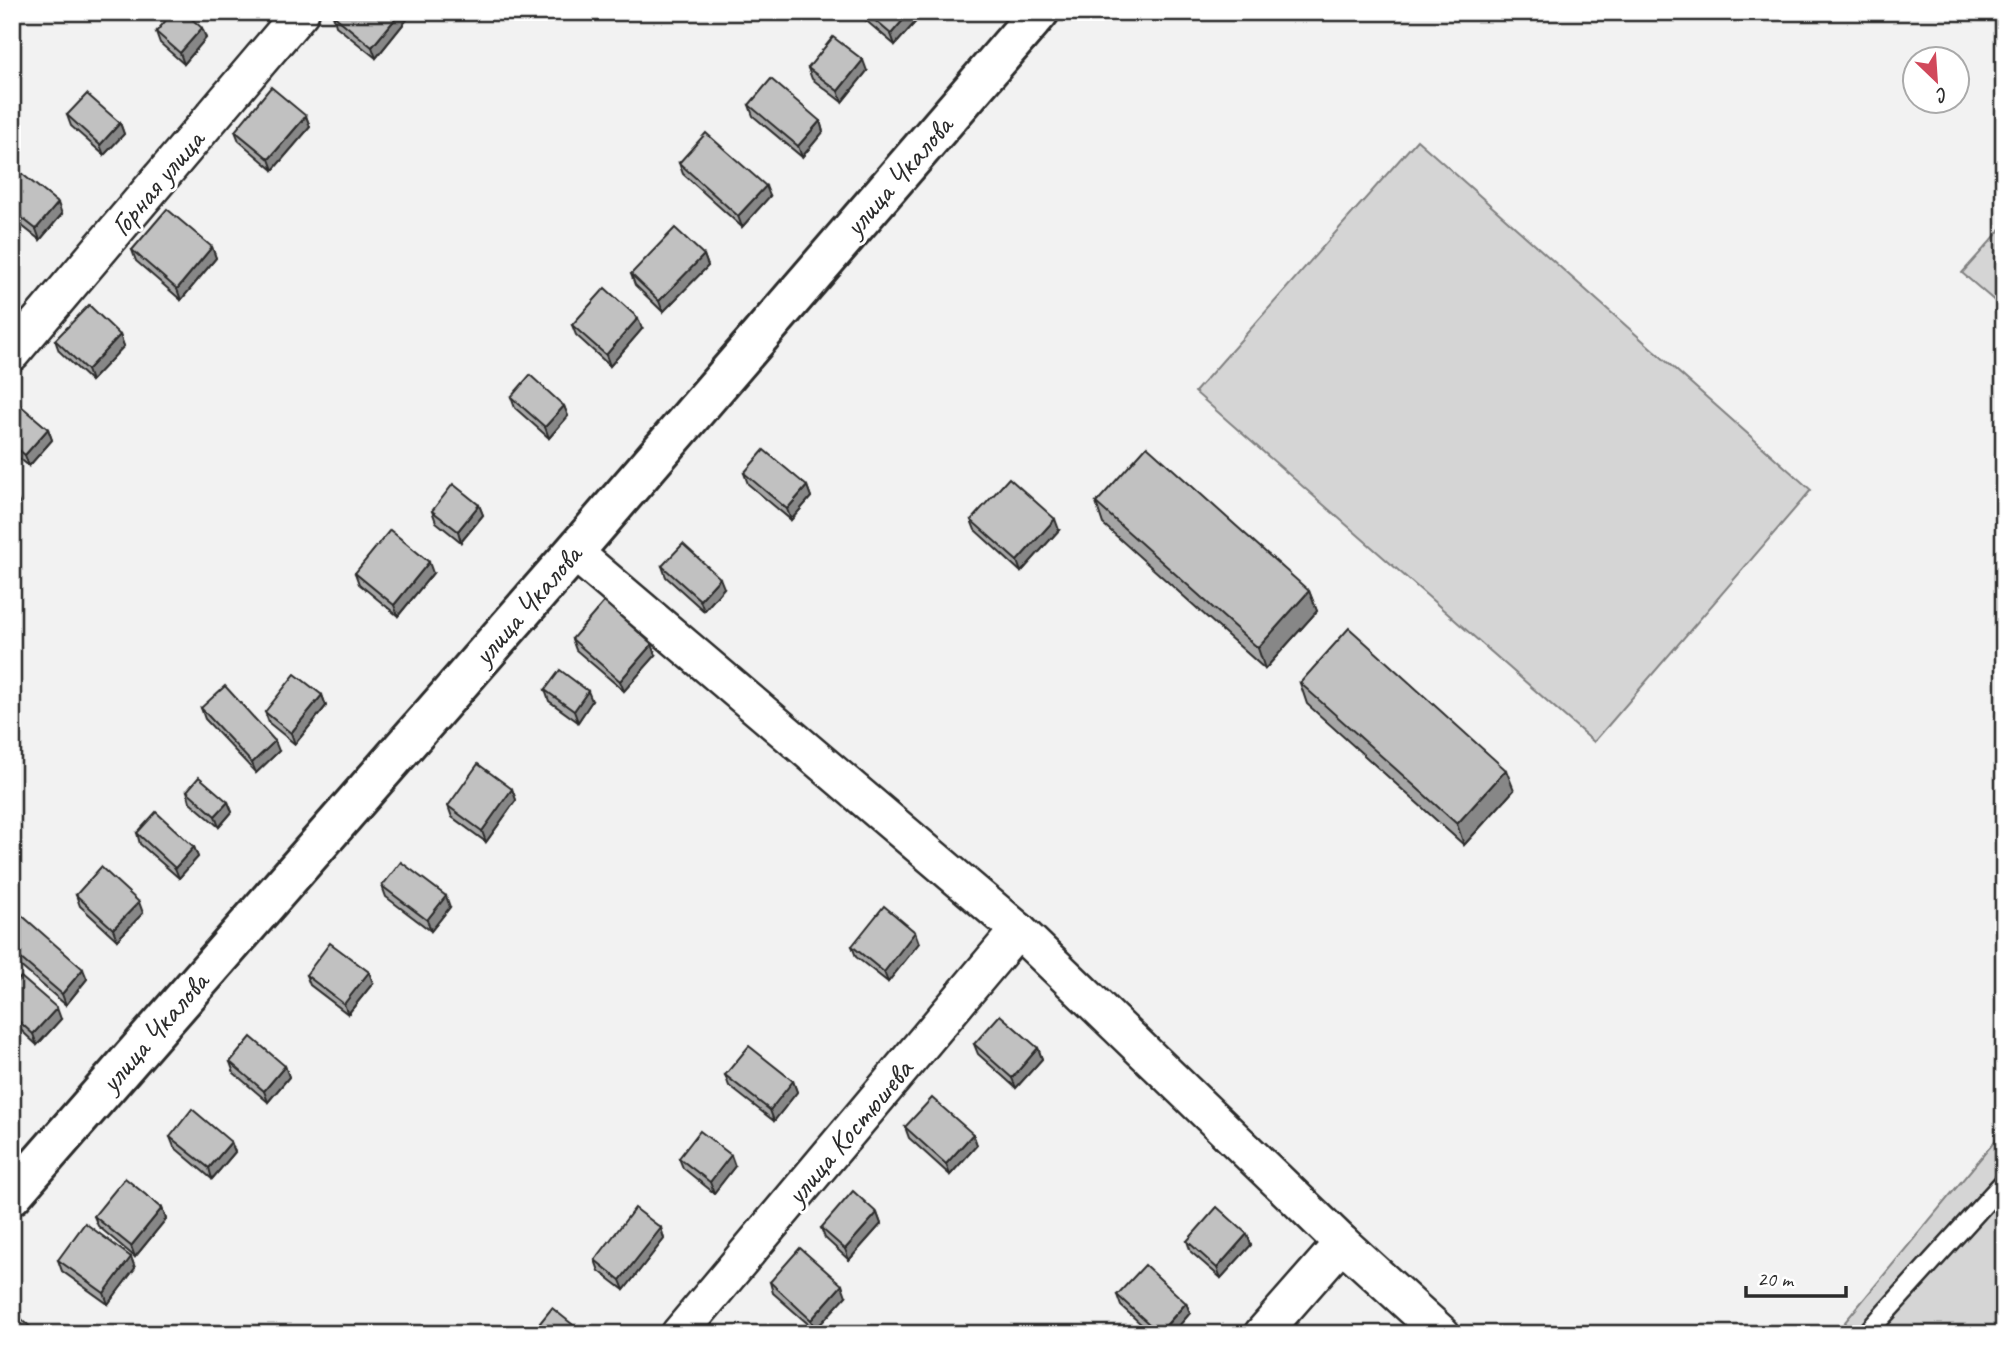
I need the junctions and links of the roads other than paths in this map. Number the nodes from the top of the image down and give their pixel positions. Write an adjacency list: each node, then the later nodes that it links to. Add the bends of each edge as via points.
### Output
1 (301, 12): 3 (street, Горная улица)
2 (1039, 12): 4 (main road, улица Чкалова)
3 (12, 353)
4 (574, 552): 5 (street); 7 (main road, улица Чкалова)
5 (1018, 930): 8 (street); 9 (street, улица Костюшева)
6 (2004, 1182): 12 (lane)
7 (12, 1195)
8 (1342, 1243): 10 (street); 11 (street)
9 (679, 1334)
10 (1262, 1334)
11 (1442, 1334)
12 (1866, 1334)

